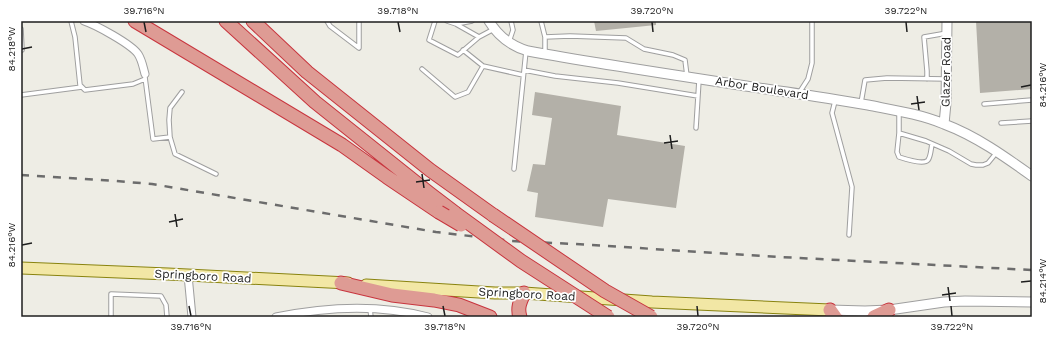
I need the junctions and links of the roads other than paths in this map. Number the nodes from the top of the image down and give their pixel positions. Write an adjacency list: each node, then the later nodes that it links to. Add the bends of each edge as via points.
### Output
1 (71, 21): 35 (lane)
2 (84, 21): 30 (street, via 132,48 140,58)
3 (135, 21): 57 (highway, bridge, via 342,145 439,212)
4 (226, 21): 57 (highway, bridge, via 315,102 429,193)
5 (253, 21): 75 (highway, bridge, via 307,72 430,170 605,291)
6 (327, 21): 7 (lane, via 359,48)
7 (359, 21)
8 (435, 21): 23 (lane, via 429,40 458,55)
9 (447, 21): 15 (lane)
10 (472, 21): 15 (lane)
11 (511, 21): 21 (lane, via 513,30)
12 (541, 21): 20 (lane)
13 (812, 21): 37 (lane, via 812,63 808,78)
14 (947, 21): 18 (street, Glazer Road)
15 (456, 24): 19 (lane)
16 (491, 25): 19 (lane); 21 (street, Arbor Boulevard)
17 (21, 29): 22 (lane)
18 (947, 34): 33 (lane, via 924,36); 34 (street, Glazer Road)
19 (479, 37): 23 (lane)
20 (545, 37): 25 (lane); 31 (lane, via 626,38 644,49 685,60)
21 (509, 43): 24 (street, Arbor Boulevard)
22 (22, 50)
23 (463, 50): 26 (lane)
24 (526, 50): 25 (street, Arbor Boulevard); 28 (lane)
25 (545, 54): 31 (street, Arbor Boulevard)
26 (482, 66): 27 (lane, via 468,92 455,97); 29 (lane)
27 (422, 69)
28 (524, 70): 29 (lane); 39 (lane)
29 (523, 75): 53 (lane)
30 (145, 77): 35 (lane, via 133,84 85,90); 50 (lane, via 153,139)
31 (687, 77): 32 (street, Arbor Boulevard)
32 (699, 79): 37 (street, Arbor Boulevard); 39 (lane)
33 (927, 79): 34 (lane); 42 (lane, via 865,80)
34 (946, 79): 47 (street, Glazer Road)
35 (82, 87): 38 (lane)
36 (182, 92): 50 (lane, via 170,108)
37 (799, 94): 40 (street, Arbor Boulevard)
38 (21, 95)
39 (698, 96): 48 (lane)
40 (835, 100): 42 (street, Arbor Boulevard); 56 (lane, via 832,113 852,187)
41 (1032, 100): 43 (lane)
42 (860, 104): 44 (street, Arbor Boulevard)
43 (984, 104)
44 (899, 111): 47 (street, Arbor Boulevard); 49 (lane)
45 (1032, 121): 46 (lane)
46 (1001, 123)
47 (944, 124): 52 (street, Arbor Boulevard)
48 (696, 128)
49 (898, 133): 51 (lane); 51 (lane, via 897,152 906,160 928,160)
50 (170, 137): 54 (lane, via 175,154)
51 (932, 144): 52 (lane, via 976,165 988,163)
52 (997, 152): 55 (street, Arbor Boulevard)
53 (514, 170)
54 (216, 174)
55 (1032, 176)
56 (849, 235)
57 (521, 261): 74 (highway, bridge)
58 (21, 268): 59 (main road, Springboro Road)
59 (188, 275): 60 (main road, Springboro Road); 68 (street)
60 (341, 283): 61 (main road, Springboro Road); 72 (highway, via 392,295 459,305)
61 (524, 293): 65 (main road, Springboro Road); 73 (highway, via 519,303)
62 (1032, 302): 64 (street, Springboro Road, via 944,302)
63 (370, 309): 69 (street, via 330,310); 70 (lane); 71 (street)
64 (889, 310): 65 (street, Springboro Road); 76 (highway)
65 (832, 314)
66 (110, 317): 67 (lane, via 111,294 161,296 166,305)
67 (167, 317)
68 (192, 317)
69 (276, 317)
70 (371, 317)
71 (428, 317)
72 (490, 317)
73 (520, 317)
74 (608, 317)
75 (651, 317)
76 (874, 317)

